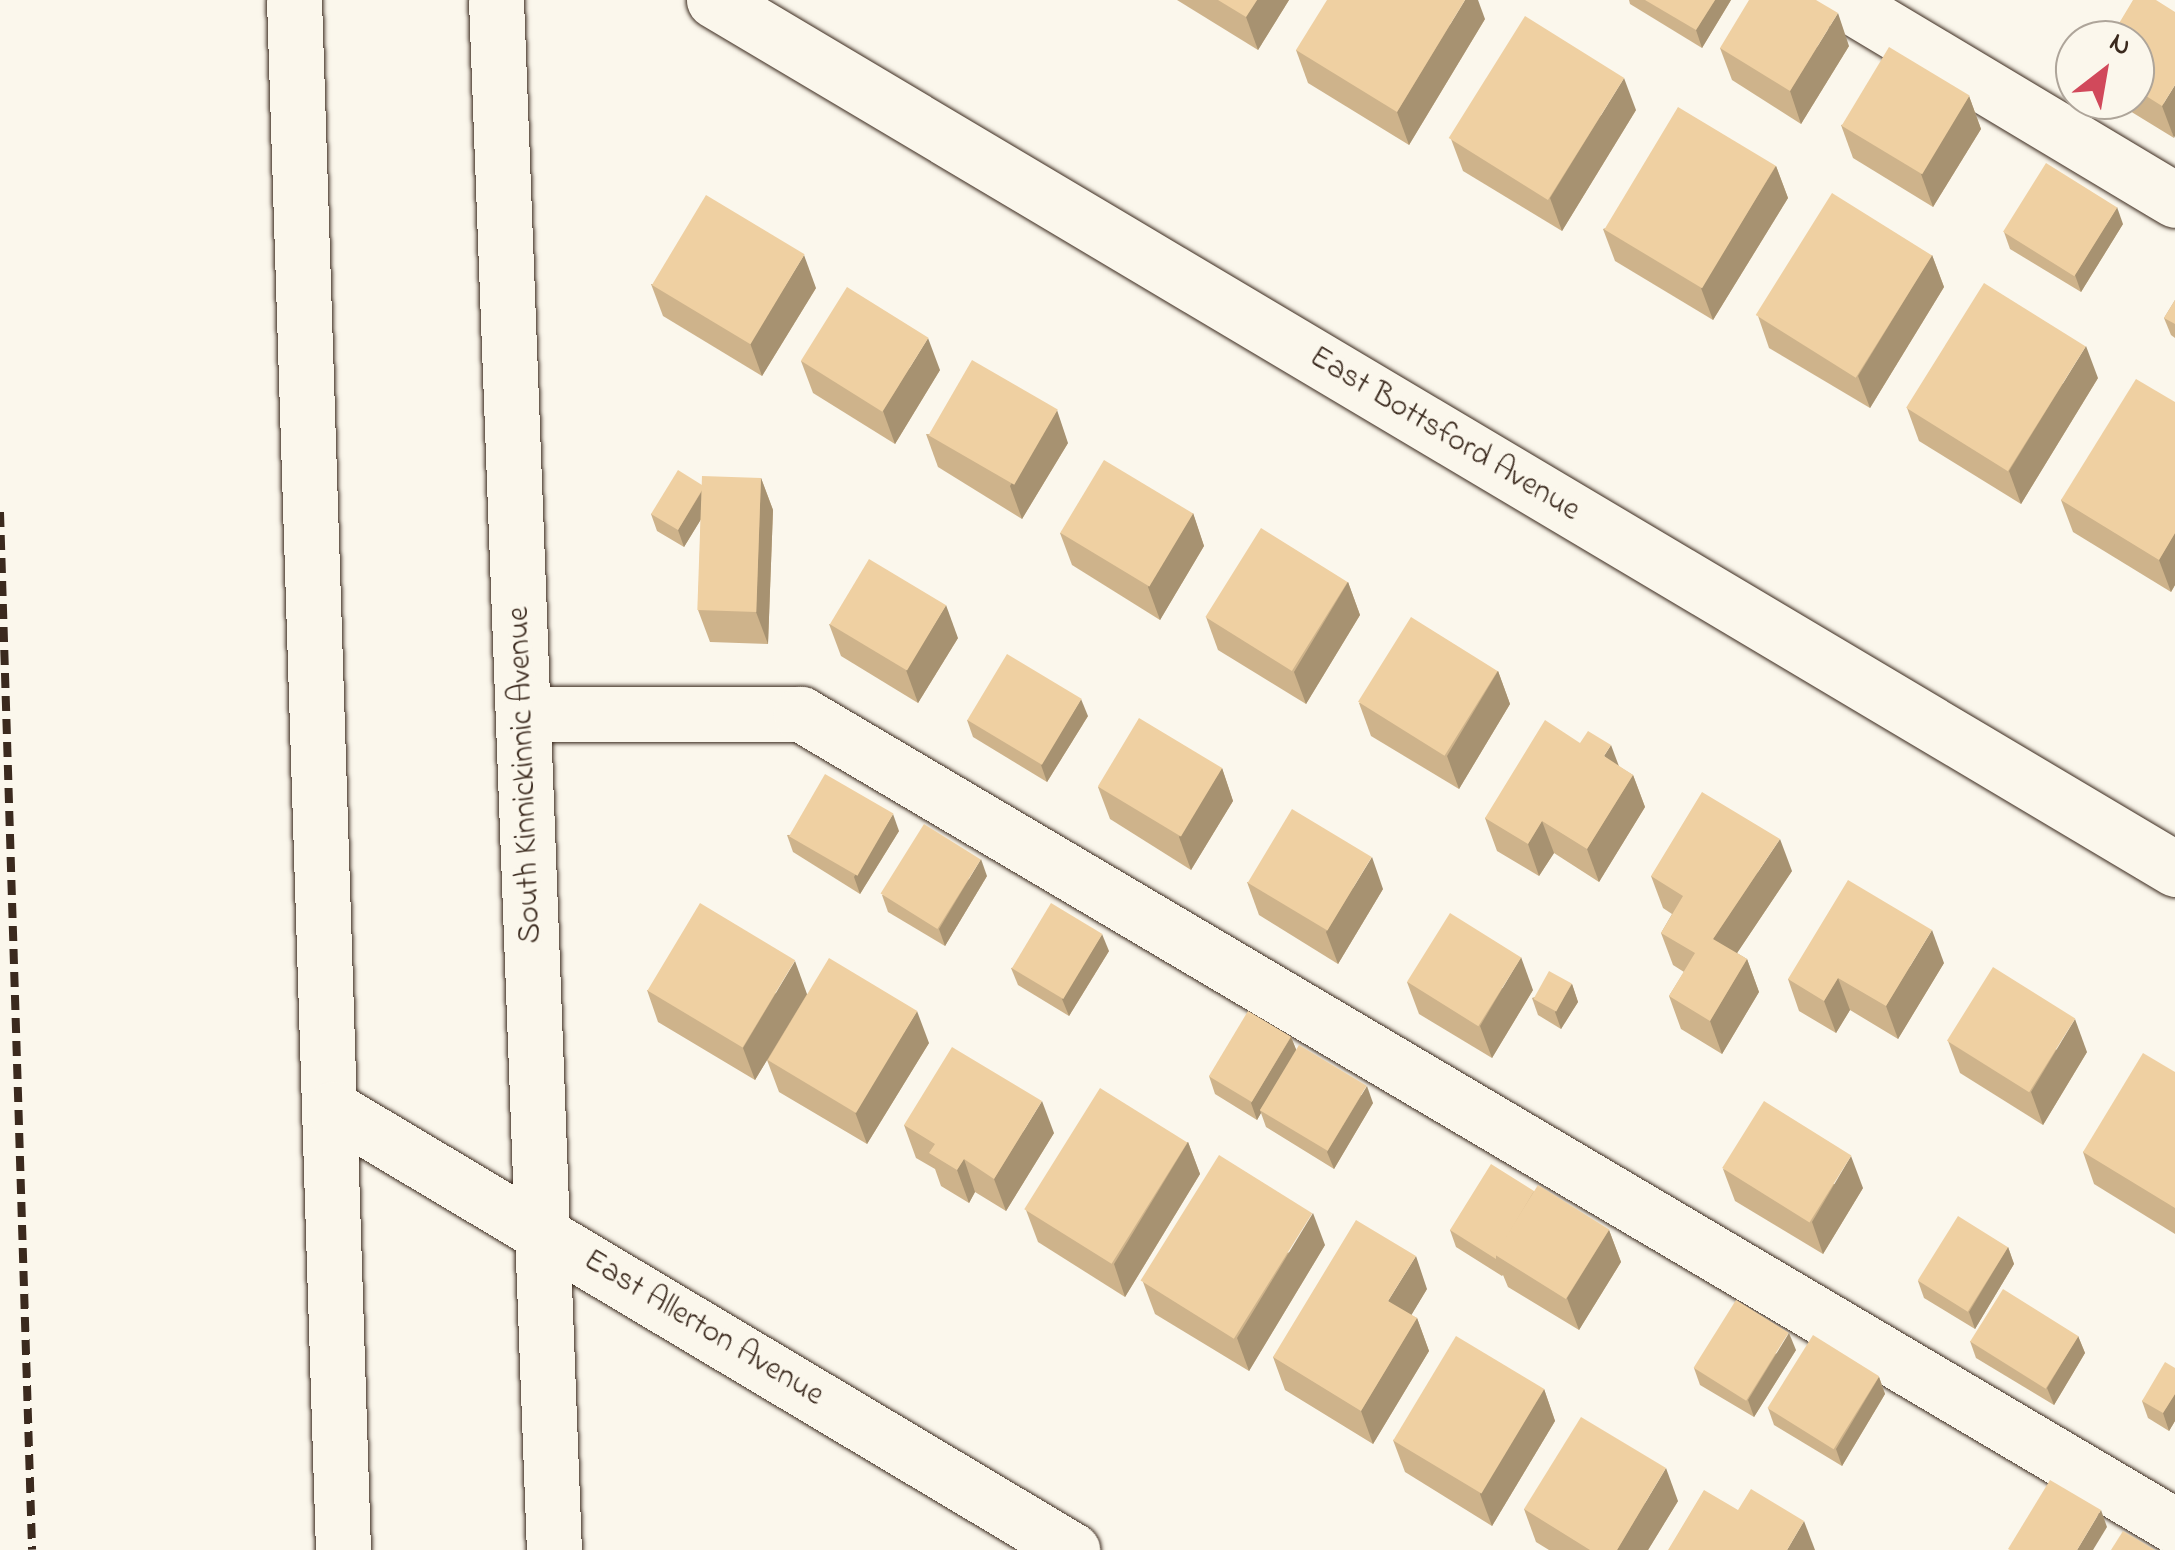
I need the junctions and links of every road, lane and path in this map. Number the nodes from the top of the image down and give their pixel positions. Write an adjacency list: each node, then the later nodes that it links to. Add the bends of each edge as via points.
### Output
1 (294, 0): 8 (street)
2 (496, 0): 6 (street, South Kinnickinnic Avenue)
3 (714, 0): 7 (street, East Bottsford Avenue)
4 (1841, 0): 5 (street)
5 (2175, 200)
6 (524, 714): 9 (street, South Kinnickinnic Avenue); 10 (street, via 801,714)
7 (2175, 869)
8 (333, 1110): 9 (street, East Allerton Avenue); 11 (street)
9 (544, 1233): 12 (street, South Kinnickinnic Avenue); 13 (street, East Allerton Avenue)
10 (2175, 1526)
11 (342, 1550)
12 (554, 1550)
13 (1072, 1550)

